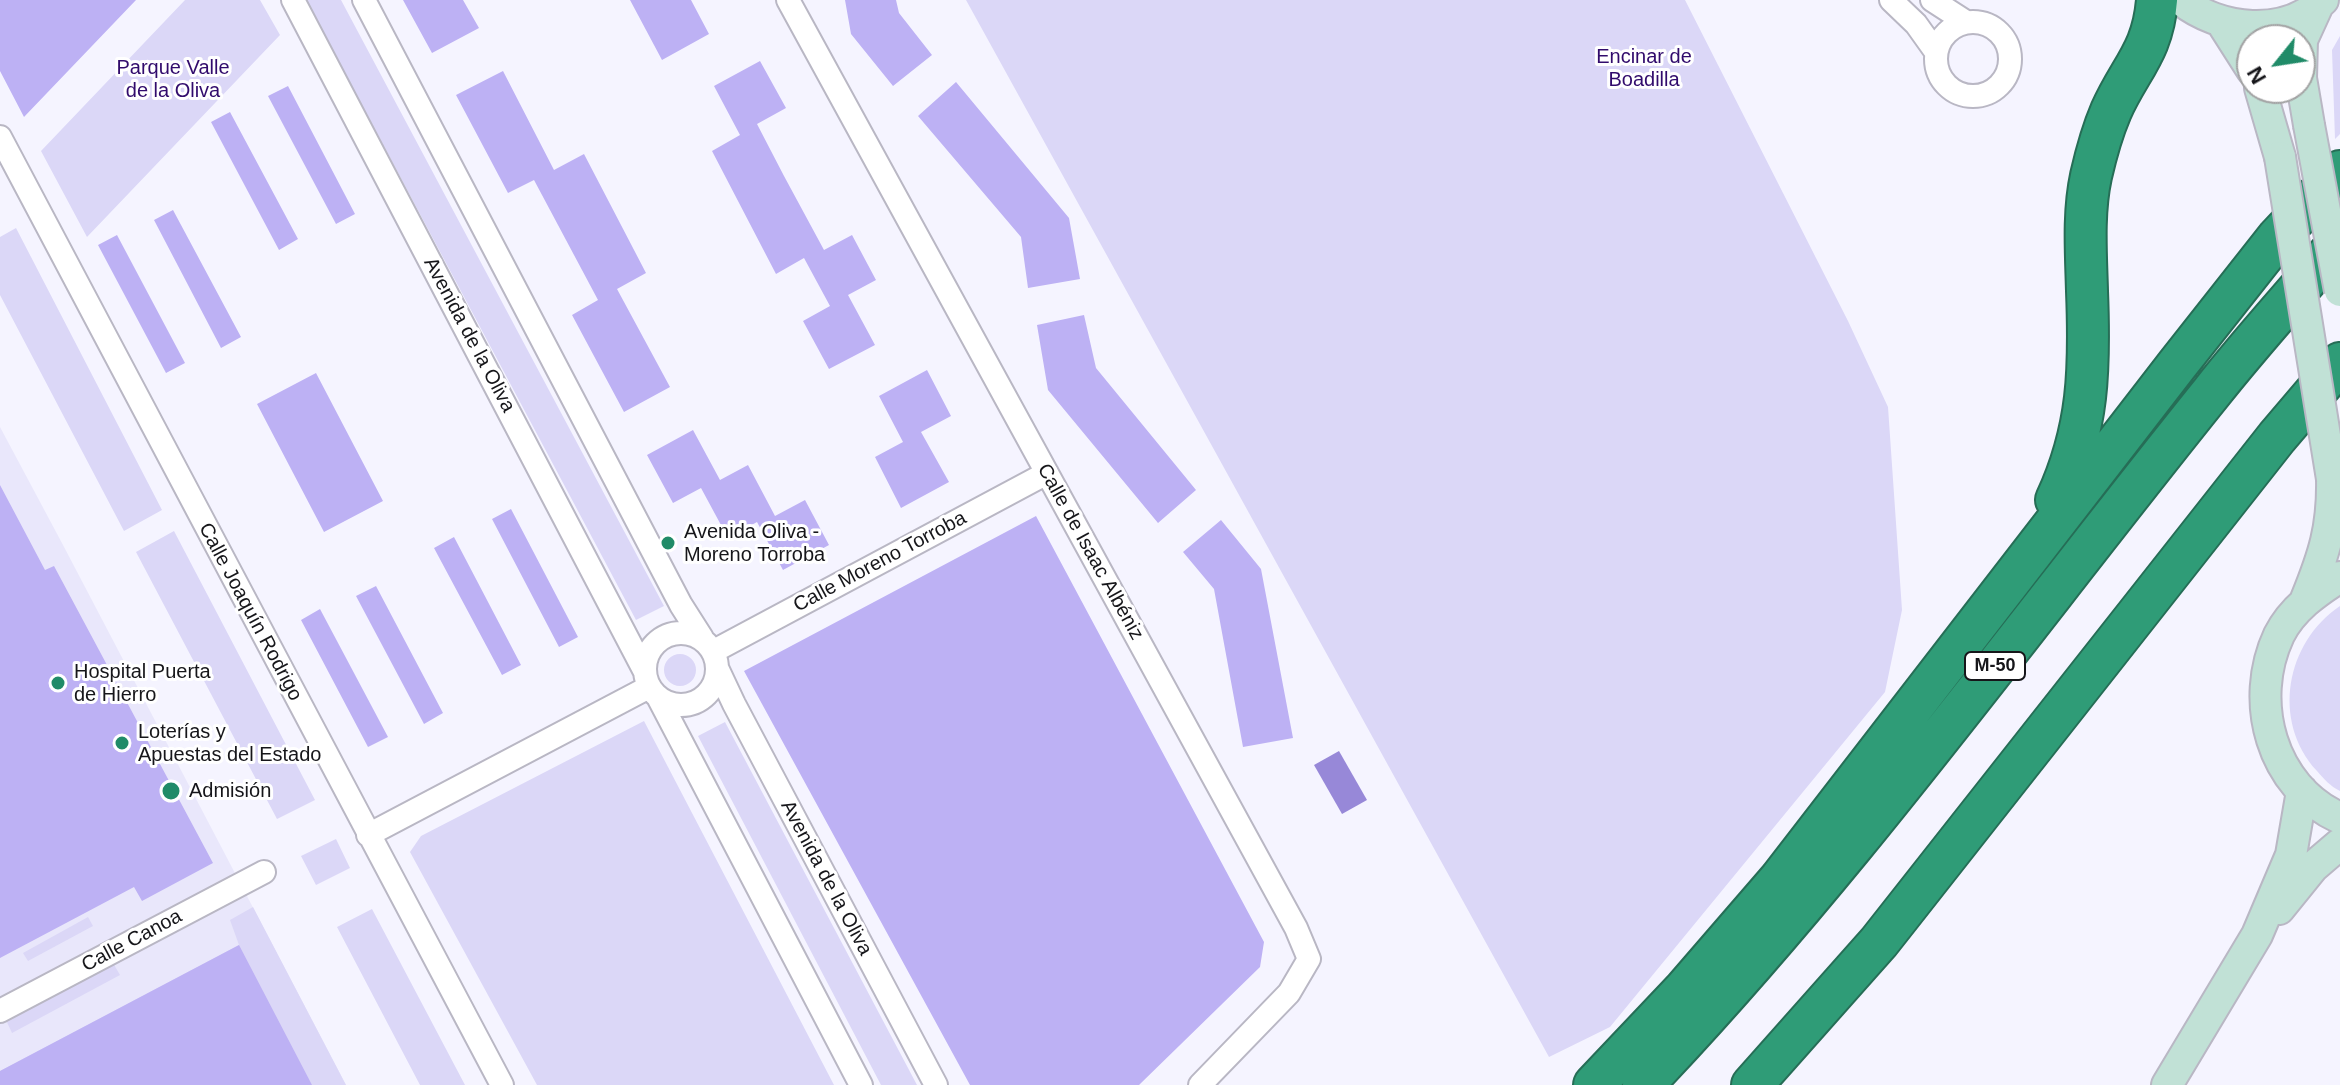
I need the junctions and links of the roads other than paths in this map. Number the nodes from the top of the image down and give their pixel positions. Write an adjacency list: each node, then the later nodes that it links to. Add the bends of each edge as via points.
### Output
1 (293, 0): 24 (street, Avenida de la Oliva)
2 (364, 0): 23 (street, Avenida de la Oliva)
3 (788, 0): 19 (street, Calle de Isaac Albéniz)
4 (1891, 0): 12 (street)
5 (1932, 0): 9 (street)
6 (2157, 0): 21 (highway, via 2149,43 2112,109 2090,179 2089,382 2082,428 2069,472)
7 (2181, 0): 10 (street)
8 (2320, 2): 10 (street, via 2288,21 2255,27); 17 (street, bridge, via 2302,40 2301,78)
9 (1966, 22): 12 (street, via 1946,32); 12 (street, via 1991,26 2007,45 2009,70 1995,90 1971,97 1947,87)
10 (2222, 23): 11 (street)
11 (2236, 41)
12 (1936, 52)
13 (2265, 104): 22 (street, bridge, via 2280,157 2332,479 2326,549)
14 (0, 137): 27 (street, Calle Joaquín Rodrigo)
15 (2340, 171): 21 (highway, via 2278,237)
16 (2340, 241): 38 (highway, M-50, via 2213,390 1809,901)
17 (2340, 291)
18 (2340, 363): 30 (highway)
19 (1047, 473): 23 (street, Calle Moreno Torroba); 36 (street, Calle de Isaac Albéniz, via 1309,959 1289,993)
20 (2340, 577): 22 (street)
21 (2005, 590): 37 (highway, via 1780,879)
22 (2306, 599): 25 (street, via 2280,633 2266,673 2265,702 2277,756)
23 (711, 653): 24 (street, via 683,632 663,637 649,651); 24 (street, via 712,689 697,703 678,706); 35 (street, Avenida de la Oliva)
24 (651, 685): 27 (street); 34 (street, Avenida de la Oliva)
25 (2302, 791): 26 (street); 29 (street, via 2291,855)
26 (2340, 818)
27 (368, 835): 33 (street, Calle Joaquín Rodrigo)
28 (2340, 844): 29 (street, via 2313,867)
29 (2257, 935): 41 (street)
30 (1879, 942): 39 (highway); 40 (highway, via 1810,1046)
31 (0, 1002): 32 (street, Calle Canoa, via 262,868)
32 (0, 1011)
33 (502, 1085)
34 (861, 1085)
35 (936, 1085)
36 (1200, 1085)
37 (1594, 1085)
38 (1643, 1085)
39 (1752, 1085)
40 (1774, 1085)
41 (2167, 1085)

